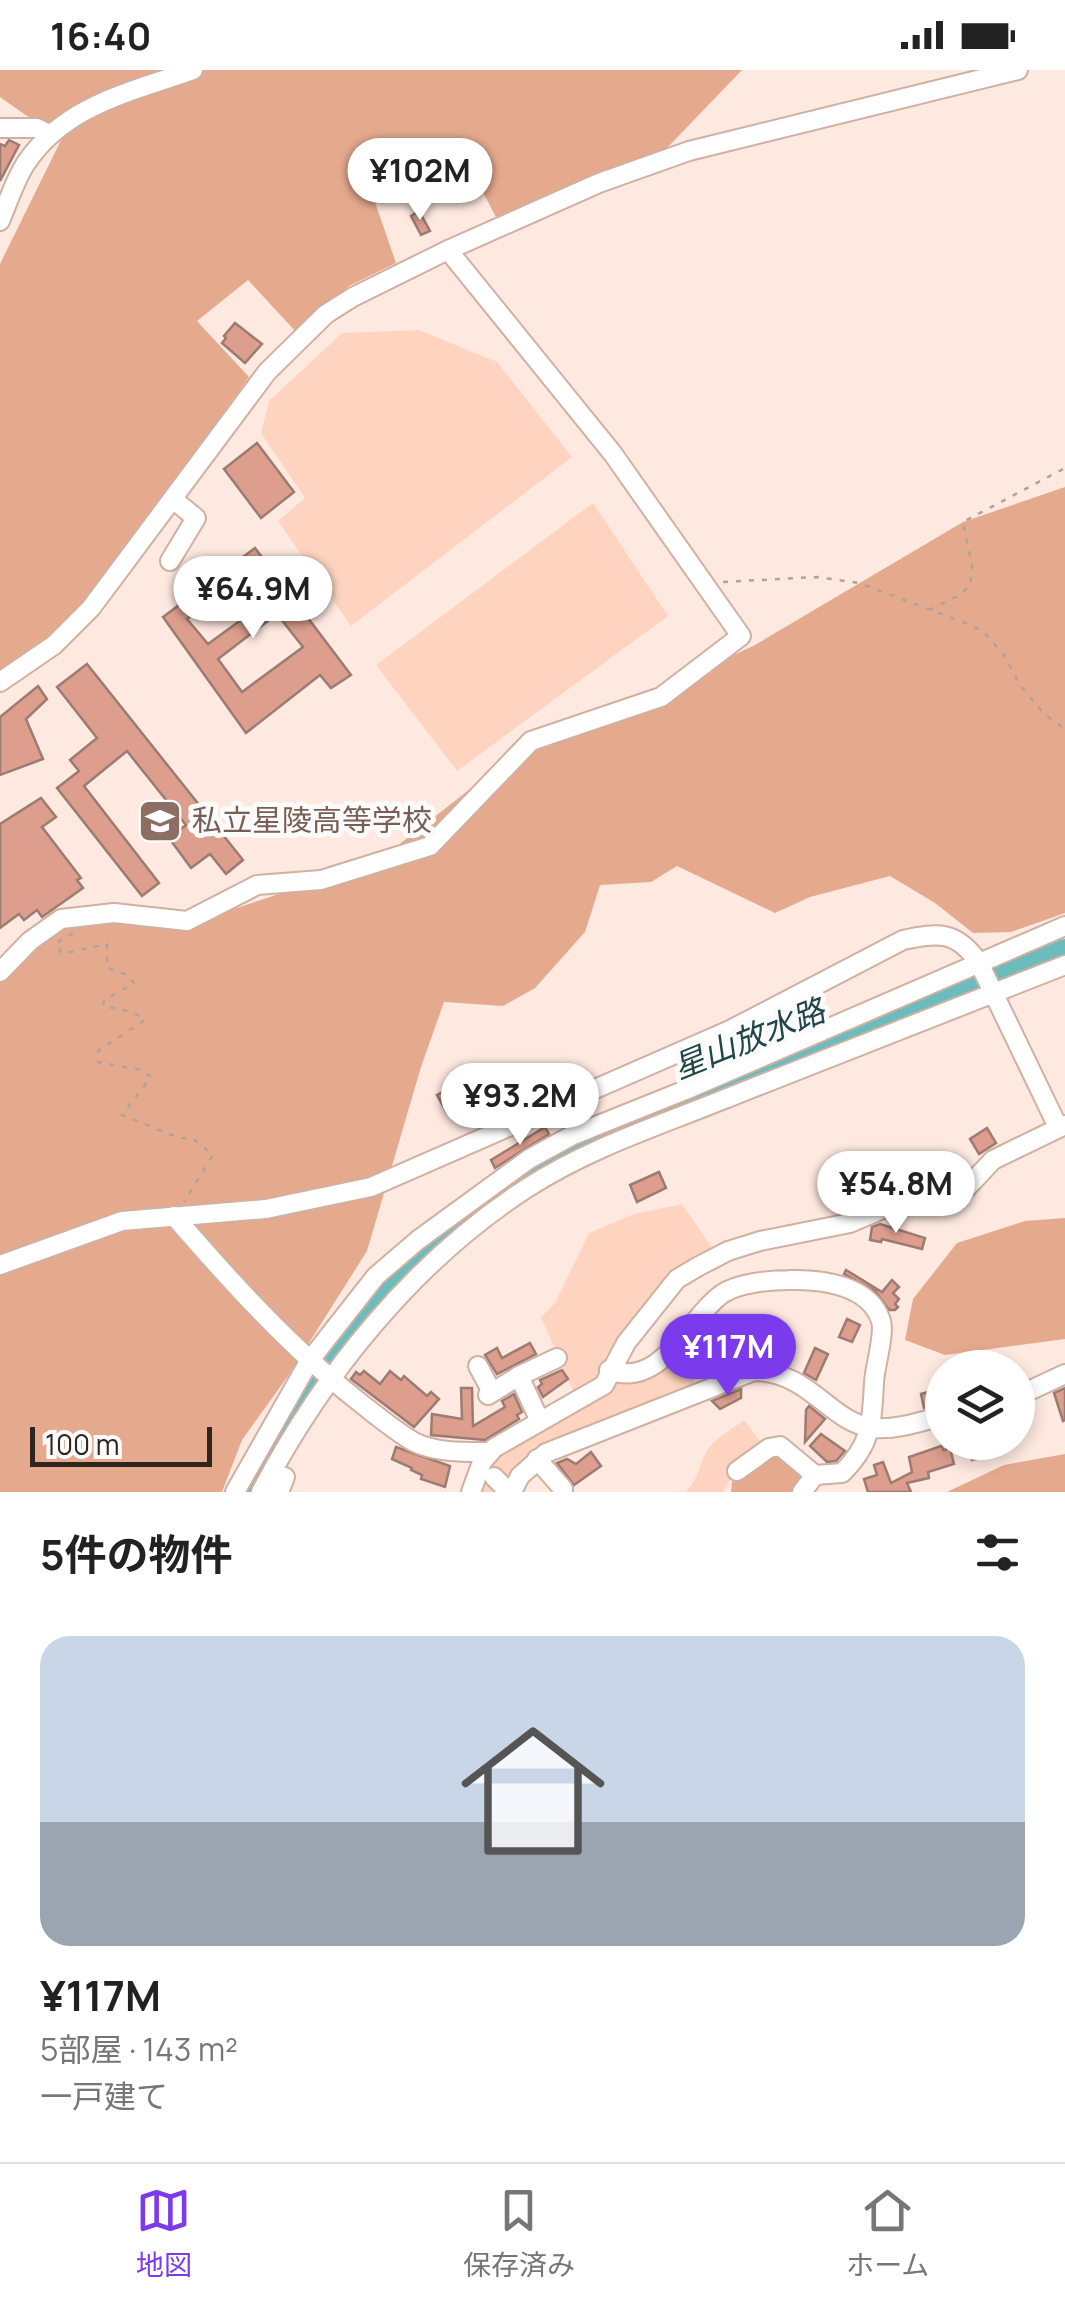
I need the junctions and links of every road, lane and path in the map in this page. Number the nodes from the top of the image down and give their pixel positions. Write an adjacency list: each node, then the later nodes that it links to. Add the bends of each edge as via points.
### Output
1 (193, 70): 4 (street, via 91,105)
2 (1018, 70): 6 (street, via 689,151)
3 (0, 128): 4 (street)
4 (49, 134): 5 (street, via 24,166)
5 (0, 221)
6 (448, 250): 8 (street, via 353,297 302,335); 18 (street, via 613,454 741,636 661,697 531,742 430,846 321,880 257,885 188,921 114,913 61,919)
7 (1065, 468): 11 (path, via 963,522 970,586)
8 (174, 500): 9 (street, via 196,518); 12 (street, via 66,635)
9 (170, 561)
10 (710, 584): 11 (path, via 817,576 859,583)
11 (928, 610): 13 (path, via 983,631 1044,714)
12 (0, 682)
13 (1065, 729)
14 (1065, 926): 16 (street)
15 (72, 934): 21 (path, via 56,944 62,954 107,944 107,968 134,984 103,1006 145,1020 98,1051 98,1062 151,1076 122,1116 192,1138 213,1155)
16 (979, 963): 19 (street); 21 (street, via 945,934 904,940 730,1030 371,1187 266,1209); 24 (street, via 529,1159 376,1276)
17 (1065, 965): 19 (street)
18 (0, 972)
19 (993, 994): 20 (street); 29 (street, via 627,1134 527,1188 423,1273)
20 (1061, 1126): 26 (street, via 994,1160 960,1196 899,1202 850,1223 728,1251 698,1266 677,1279)
21 (174, 1216): 22 (street, via 122,1220); 24 (street)
22 (0, 1265)
23 (557, 1358): 28 (street)
24 (310, 1360): 29 (street); 40 (street)
25 (478, 1366): 28 (street, via 490,1393)
26 (609, 1370): 31 (street, via 604,1385 590,1395); 33 (street, via 635,1373 668,1354 723,1293 788,1280 839,1284 872,1306 882,1324)
27 (1065, 1374): 30 (street)
28 (519, 1376): 31 (street)
29 (332, 1380): 34 (street, via 414,1442); 41 (street)
30 (1035, 1388)
31 (539, 1420): 34 (street)
32 (925, 1421): 33 (street)
33 (871, 1428): 35 (street, via 781,1372 754,1371); 37 (street, via 842,1473)
34 (490, 1452): 42 (street)
35 (537, 1459): 39 (street); 43 (street)
36 (738, 1471): 37 (street, via 780,1446)
37 (814, 1474): 44 (street)
38 (494, 1477): 43 (street)
39 (563, 1489)
40 (234, 1492)
41 (260, 1492)
42 (471, 1492)
43 (510, 1492)
44 (802, 1492)

